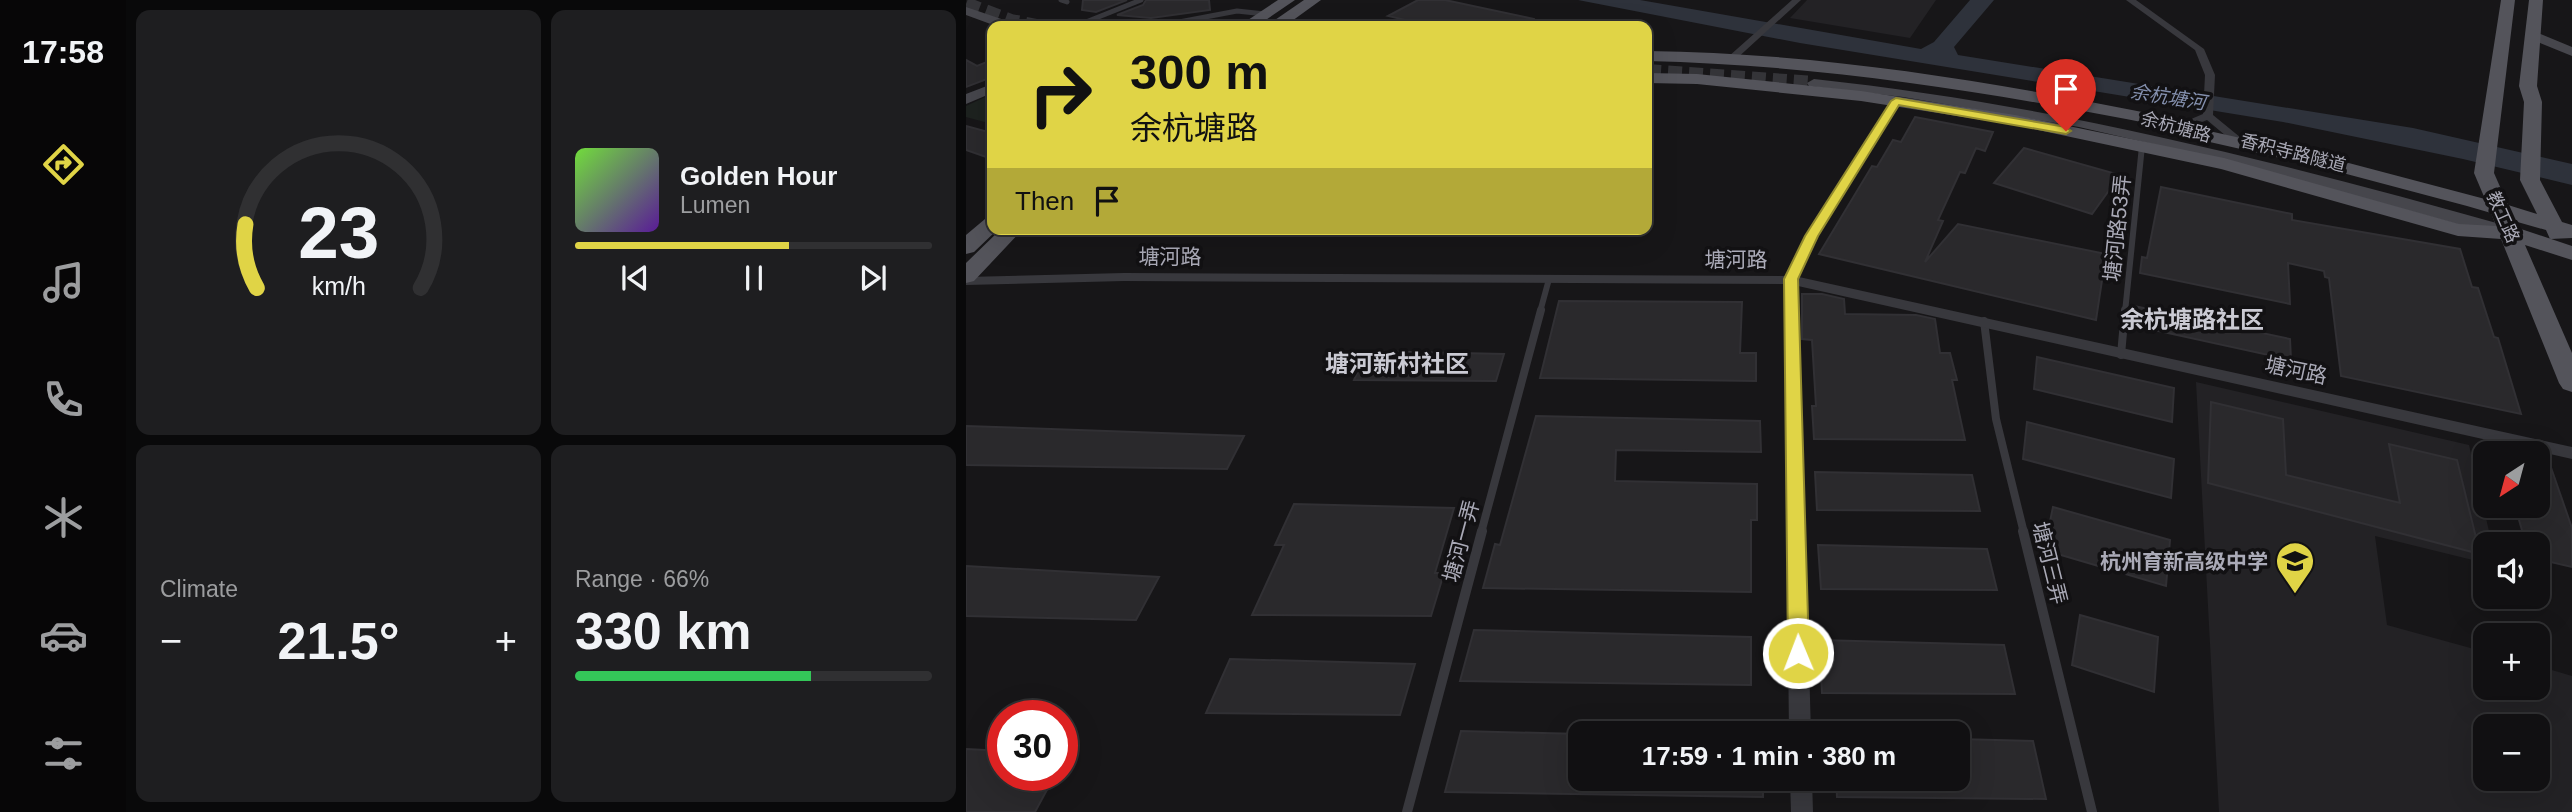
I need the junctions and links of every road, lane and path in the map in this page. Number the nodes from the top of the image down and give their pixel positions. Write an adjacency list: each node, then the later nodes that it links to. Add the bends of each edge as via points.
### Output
1 (1141, 0): 11 (lane)
2 (1288, 0): 9 (main road)
3 (1314, 0): 9 (main road)
4 (1797, 0): 18 (street)
5 (2130, 0): 23 (street, via 2199,49 2211,85)
6 (2508, 0): 27 (main road, 教工路, via 2484,173)
7 (2536, 0): 15 (main road, 教工路)
8 (966, 11): 10 (main road)
9 (1271, 20): 12 (lane, via 1237,11)
10 (994, 21)
11 (1088, 21)
12 (1184, 21)
13 (966, 23): 14 (main road)
14 (987, 32)
15 (2532, 44): 16 (main road); 31 (main road, 教工路, via 2530,180)
16 (2567, 50)
17 (1652, 56): 18 (main road, 余杭塘路)
18 (1731, 59): 24 (main road, 余杭塘路, via 2011,93 2167,122)
19 (1652, 78): 22 (main road, 余杭塘路, via 1710,80)
20 (987, 90): 21 (main road)
21 (968, 96)
22 (1896, 101): 26 (main road, 余杭塘路); 35 (street, via 1811,236)
23 (2208, 117): 24 (street); 25 (street)
24 (2176, 129): 25 (main road, 余杭塘路); 29 (main road, 香积寺路隧道, via 2152,129 2010,102 1814,79 1994,107 2159,140)
25 (2242, 144): 27 (main road, 余杭塘路)
26 (2142, 146): 29 (main road, 余杭塘路, via 2283,179 2458,230); 37 (lane, 塘河路53弄)
27 (2500, 209): 29 (main road, 教工路); 31 (main road, 余杭塘路)
28 (987, 228): 32 (main road)
29 (2511, 233): 31 (main road, 余杭塘路); 38 (main road, 教工路)
30 (1007, 235): 33 (main road)
31 (2568, 244)
32 (966, 247)
33 (966, 279): 34 (street, 塘河路)
34 (1549, 279): 35 (street, 塘河路); 42 (lane, 塘河一弄)
35 (1791, 279): 36 (street, 塘河路); 40 (street)
36 (1984, 321): 37 (street, 塘河路); 44 (lane, 塘河三弄, via 1996,419)
37 (2121, 355): 39 (street, 塘河路)
38 (2572, 383)
39 (2572, 453)
40 (1800, 721)
41 (1801, 791): 43 (street)
42 (1407, 812)
43 (1802, 812)
44 (2092, 812)

